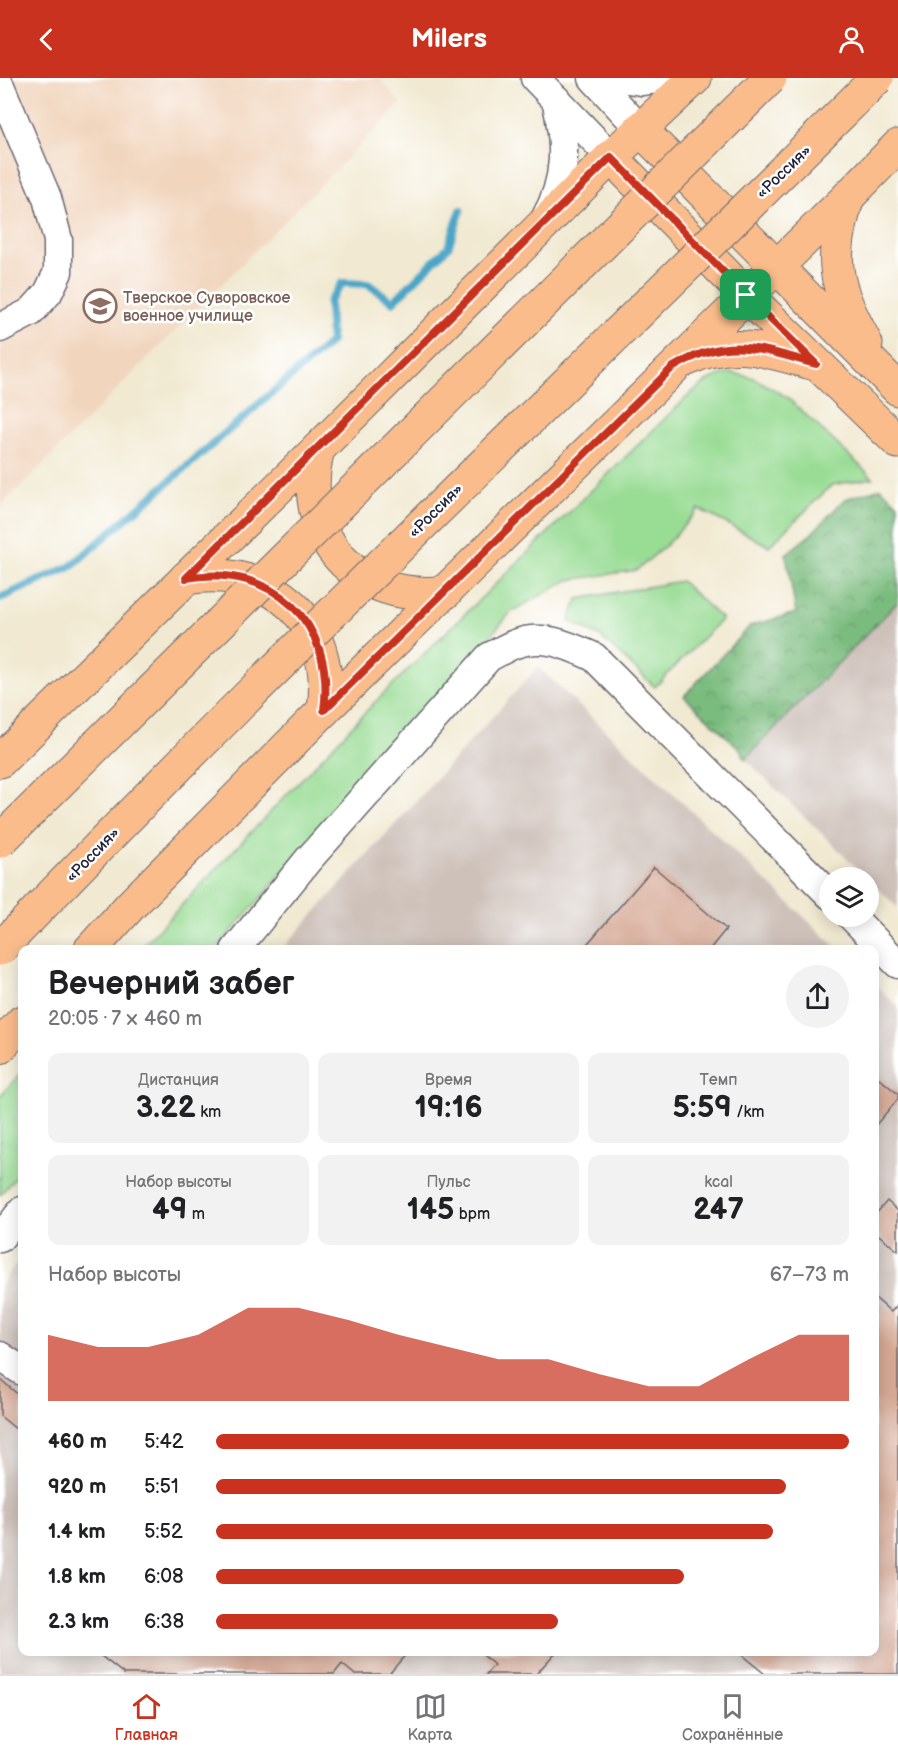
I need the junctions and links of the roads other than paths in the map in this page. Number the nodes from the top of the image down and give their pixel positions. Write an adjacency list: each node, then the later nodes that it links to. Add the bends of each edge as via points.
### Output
1 (536, 78): 9 (street)
2 (593, 78): 10 (street)
3 (621, 78): 4 (street)
4 (666, 78)
5 (695, 78): 10 (main road)
6 (770, 78): 27 (main road, bridge)
7 (877, 78): 32 (main road, «Россия», bridge, via 452,494 90,854)
8 (0, 86): 17 (street, via 47,198 58,240 58,272 48,293 31,312)
9 (556, 99): 12 (street); 14 (street, via 562,134 562,177 553,205)
10 (640, 129): 12 (main road); 15 (main road)
11 (898, 146): 13 (main road)
12 (611, 157): 14 (main road); 16 (main road)
13 (848, 197): 15 (main road); 20 (main road, via 836,244 837,275 855,324)
14 (540, 227): 22 (main road)
15 (776, 266): 16 (main road); 20 (main road)
16 (746, 295): 18 (main road); 19 (main road)
17 (0, 327)
18 (816, 364): 19 (main road, via 766,350 734,347 702,353); 21 (main road)
19 (672, 368): 24 (main road)
20 (889, 381)
21 (898, 442)
22 (318, 449): 23 (main road); 24 (main road, via 312,482 316,515 340,558 366,579 396,591)
23 (186, 578): 25 (main road, via 219,574 250,580 292,606 312,631 324,662); 26 (main road)
24 (446, 592): 25 (main road)
25 (324, 710): 30 (main road)
26 (0, 761)
27 (0, 841)
28 (819, 884): 31 (street, via 594,657 542,639 517,643 489,657 308,860)
29 (862, 927): 33 (street)
30 (95, 945)
31 (239, 945)
32 (0, 949)
33 (898, 964)
34 (18, 1027): 35 (main road)
35 (0, 1047)
36 (18, 1216): 37 (street)
37 (0, 1238)
38 (0, 1356): 39 (street)
39 (18, 1368)

